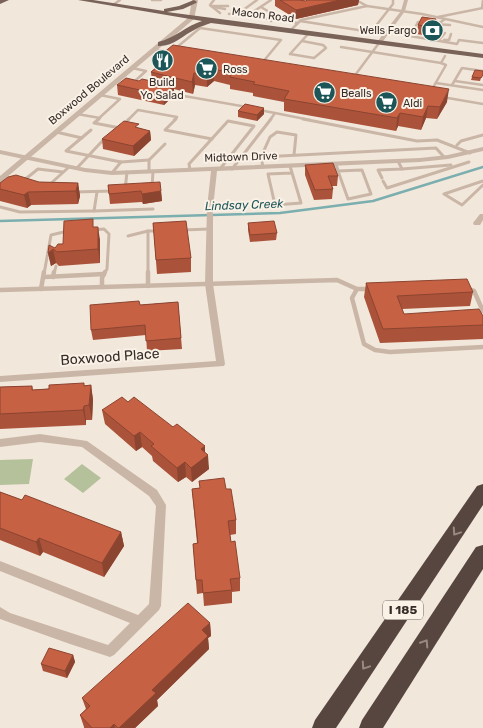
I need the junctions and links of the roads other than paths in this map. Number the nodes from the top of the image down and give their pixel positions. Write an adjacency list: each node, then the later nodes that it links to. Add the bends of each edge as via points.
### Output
1 (6, 0): 14 (main road)
2 (81, 0): 16 (main road, Macon Road)
3 (120, 0): 16 (lane)
4 (152, 0): 5 (lane)
5 (161, 0)
6 (214, 0): 17 (lane)
7 (256, 0): 23 (lane)
8 (269, 0): 19 (lane)
9 (356, 0): 18 (lane)
10 (393, 0): 24 (lane)
11 (406, 0): 26 (street)
12 (478, 0): 13 (lane)
13 (482, 0): 20 (lane)
14 (0, 1)
15 (195, 1): 25 (main road, via 181,8); 30 (street)
16 (113, 5): 25 (main road, Macon Road)
17 (211, 6): 21 (lane); 21 (lane); 21 (lane, via 215,11)
18 (367, 6): 24 (lane); 36 (lane)
19 (261, 7): 22 (lane); 28 (lane)
20 (482, 8): 29 (lane)
21 (224, 9)
22 (265, 9): 27 (lane); 33 (lane, via 276,16)
23 (240, 10): 23 (lane, via 232,11)
24 (389, 10): 26 (lane); 36 (lane, via 371,32)
25 (153, 12): 30 (main road, Macon Road)
26 (404, 12): 29 (lane); 48 (street)
27 (260, 13)
28 (248, 17): 35 (lane); 37 (lane)
29 (436, 17): 31 (lane)
30 (192, 18): 32 (main road, Macon Road); 49 (street, Boxwood Boulevard)
31 (445, 19): 34 (lane); 38 (lane)
32 (220, 21): 37 (main road, Macon Road); 49 (main road, via 194,25 172,42)
33 (271, 21): 35 (lane); 36 (lane)
34 (454, 21): 39 (lane); 40 (lane)
35 (263, 22): 37 (main road, Macon Road); 41 (main road, Macon Road); 44 (lane)
36 (299, 22): 41 (lane)
37 (242, 24)
38 (433, 24): 39 (lane); 46 (lane, via 418,22 410,36)
39 (450, 25): 42 (lane); 42 (lane); 42 (lane)
40 (483, 27)
41 (291, 30): 43 (main road, Macon Road)
42 (444, 31): 46 (lane); 46 (lane, via 434,37); 46 (lane, via 449,40)
43 (308, 33): 45 (lane); 48 (main road, Macon Road)
44 (250, 35): 51 (lane, via 200,28 171,52); 57 (lane, via 282,41 258,67)
45 (302, 41): 45 (lane, via 290,54 314,58 326,48)
46 (438, 41): 47 (lane, via 457,44 459,40)
47 (483, 42)
48 (381, 43): 52 (lane); 53 (main road, Macon Road); 54 (main road, Macon Road)
49 (161, 44): 51 (street, Boxwood Boulevard)
50 (342, 48): 52 (lane)
51 (154, 50): 56 (street, Boxwood Boulevard)
52 (372, 52): 54 (lane); 61 (lane, via 350,82)
53 (483, 56)
54 (443, 60): 55 (main road, Macon Road); 60 (lane, via 446,65)
55 (483, 62)
56 (132, 68): 64 (lane, via 146,71 136,80 136,84); 67 (street, Boxwood Boulevard)
57 (267, 68)
58 (483, 71): 59 (lane, via 464,68)
59 (455, 80): 62 (lane); 63 (lane)
60 (436, 82): 62 (lane); 68 (lane)
61 (357, 83)
62 (452, 85): 66 (lane)
63 (483, 85)
64 (145, 86)
65 (163, 90): 71 (lane)
66 (483, 90)
67 (100, 95): 74 (street, Boxwood Boulevard); 75 (lane, via 120,99)
68 (429, 95)
69 (438, 97): 70 (lane)
70 (483, 104)
71 (248, 108)
72 (257, 109): 73 (lane)
73 (275, 113): 83 (lane); 101 (lane)
74 (78, 114): 75 (lane); 77 (street, Boxwood Boulevard)
75 (100, 118): 81 (lane, via 94,123 120,128 138,110 177,117 165,130)
76 (91, 130): 80 (lane)
77 (56, 132): 80 (lane); 91 (street, Boxwood Boulevard)
78 (109, 134): 89 (lane)
79 (483, 135): 83 (lane)
80 (82, 138): 89 (lane, via 66,151)
81 (212, 139): 100 (lane, via 228,121 254,126); 104 (lane, via 189,164)
82 (165, 144): 93 (lane)
83 (457, 145): 87 (lane)
84 (483, 149): 87 (street, Midtown Drive)
85 (380, 150): 88 (lane); 92 (lane, via 436,148); 96 (lane)
86 (0, 152): 91 (street, Midtown Drive)
87 (470, 153): 92 (street, Midtown Drive)
88 (294, 155): 90 (lane); 90 (lane, via 296,135 277,132 270,137)
89 (88, 156): 95 (lane); 97 (lane)
90 (261, 156): 98 (lane)
91 (27, 157): 97 (street, Midtown Drive); 109 (street, Boxwood Boulevard)
92 (444, 158): 94 (street, Midtown Drive)
93 (149, 160): 95 (lane); 105 (lane)
94 (398, 161): 96 (street, Midtown Drive); 103 (lane)
95 (121, 162): 107 (lane)
96 (385, 162): 99 (street, Midtown Drive)
97 (73, 167): 106 (lane); 107 (street, Midtown Drive)
98 (263, 167): 101 (street, Midtown Drive); 102 (street, Midtown Drive)
99 (337, 167): 99 (lane, via 348,199 371,194 362,170); 102 (street, Midtown Drive)
100 (217, 169): 101 (street, Midtown Drive); 104 (street, Midtown Drive); 124 (street)
101 (232, 169)
102 (291, 169): 102 (lane, via 268,174 275,205 301,203)
103 (402, 169): 103 (lane, via 431,168 469,162 387,188 378,170)
104 (190, 170): 105 (street, Midtown Drive)
105 (151, 171): 108 (street, Midtown Drive); 114 (lane, via 152,190)
106 (63, 172): 112 (lane, via 35,170 19,185); 115 (lane, via 44,190)
107 (112, 172): 108 (street, Midtown Drive)
108 (127, 172): 116 (lane)
109 (0, 180)
110 (483, 181): 111 (lane, via 444,194 462,204)
111 (483, 185)
112 (27, 186)
113 (134, 190): 116 (lane)
114 (143, 190)
115 (50, 191)
116 (124, 191): 118 (lane)
117 (65, 192): 118 (lane)
118 (96, 192): 121 (lane)
119 (0, 207): 121 (lane, via 20,212)
120 (153, 209): 121 (lane)
121 (94, 211)
122 (483, 216): 123 (street)
123 (477, 223)
124 (210, 225): 126 (lane); 137 (street)
125 (87, 230): 134 (lane, via 104,230 109,234)
126 (174, 230)
127 (70, 231): 131 (lane, via 51,235)
128 (148, 231): 129 (lane); 130 (lane); 138 (lane)
129 (165, 231)
130 (128, 236)
131 (47, 252): 132 (lane); 135 (lane)
132 (55, 256)
133 (56, 266): 136 (lane)
134 (104, 274): 136 (lane); 139 (lane)
135 (44, 277): 136 (lane); 142 (lane)
136 (53, 277)
137 (209, 284): 138 (lane); 144 (lane, via 337,280); 148 (street, Boxwood Place, via 221,364)
138 (148, 286): 139 (lane)
139 (102, 287): 142 (lane)
140 (464, 287): 145 (lane, via 474,291)
141 (376, 288): 144 (lane)
142 (41, 289): 143 (lane)
143 (0, 290)
144 (357, 290): 147 (lane, via 352,298 364,344 375,350)
145 (483, 312): 146 (lane)
146 (473, 313)
147 (483, 347)
148 (0, 379)
149 (0, 443): 154 (street, via 40,438 84,444 153,493 161,506 155,606)
150 (483, 491): 155 (highway, I 185, one-way to 155)
151 (483, 553): 156 (highway, I 185, one-way to 151)
152 (0, 566): 154 (street)
153 (0, 612): 154 (street, via 70,640 110,651)
154 (140, 621)
155 (323, 728)
156 (370, 728)

